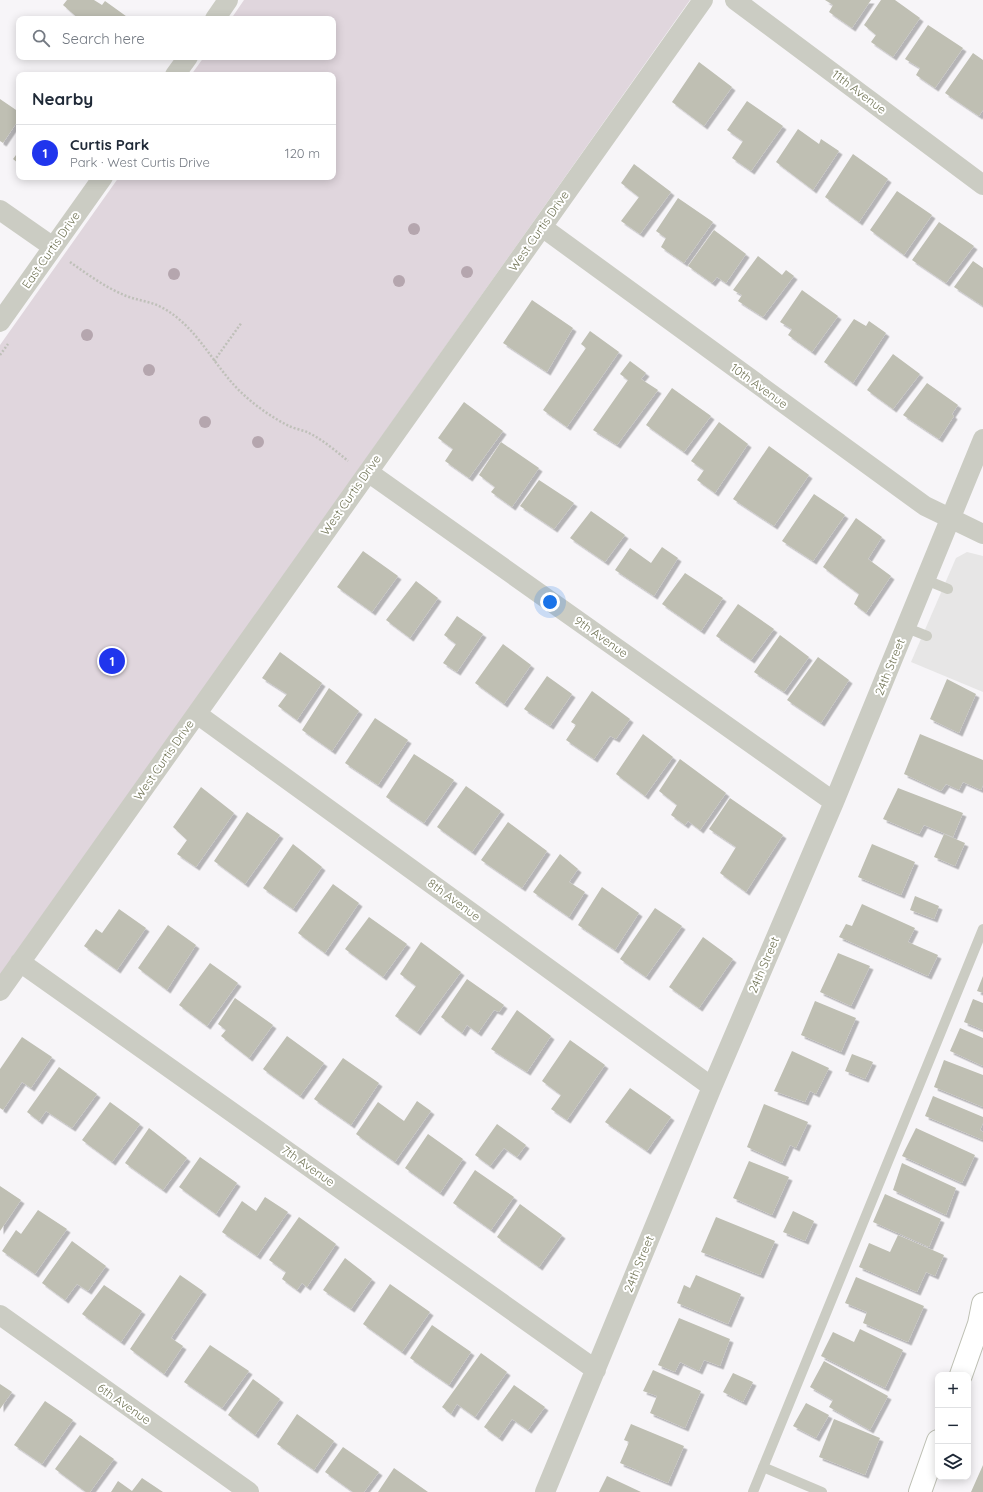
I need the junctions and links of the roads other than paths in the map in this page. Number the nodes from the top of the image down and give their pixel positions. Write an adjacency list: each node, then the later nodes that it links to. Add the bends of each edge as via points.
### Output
1 (703, 0): 8 (street, West Curtis Drive)
2 (735, 0): 6 (street, 11th Avenue)
3 (186, 60): 4 (street)
4 (177, 72)
5 (101, 180): 9 (street, East Curtis Drive)
6 (983, 185)
7 (0, 210): 9 (street)
8 (542, 227): 12 (street, West Curtis Drive); 13 (street, 10th Avenue, via 925,506)
9 (60, 254): 10 (street, East Curtis Drive)
10 (0, 322)
11 (983, 439): 13 (street, 24th Street)
12 (361, 468): 19 (street, West Curtis Drive); 20 (street, 9th Avenue)
13 (950, 518): 14 (street, 10th Avenue); 15 (street, 24th Street)
14 (983, 534)
15 (926, 580): 16 (lane); 17 (street, 24th Street)
16 (948, 589)
17 (907, 628): 18 (lane); 20 (street, 24th Street)
18 (928, 636)
19 (197, 714): 22 (street, West Curtis Drive); 24 (street, 8th Avenue)
20 (834, 802): 24 (street, 24th Street)
21 (983, 929): 30 (lane)
22 (20, 962): 23 (street, West Curtis Drive); 27 (street, 7th Avenue)
23 (0, 991)
24 (712, 1087): 27 (street, 24th Street)
25 (0, 1315): 31 (street, 6th Avenue)
26 (982, 1315): 28 (street)
27 (596, 1370): 32 (street, 24th Street)
28 (962, 1372)
29 (937, 1444): 35 (street)
30 (763, 1467): 33 (lane); 34 (lane)
31 (249, 1492)
32 (545, 1492)
33 (753, 1492)
34 (822, 1492)
35 (920, 1492)

